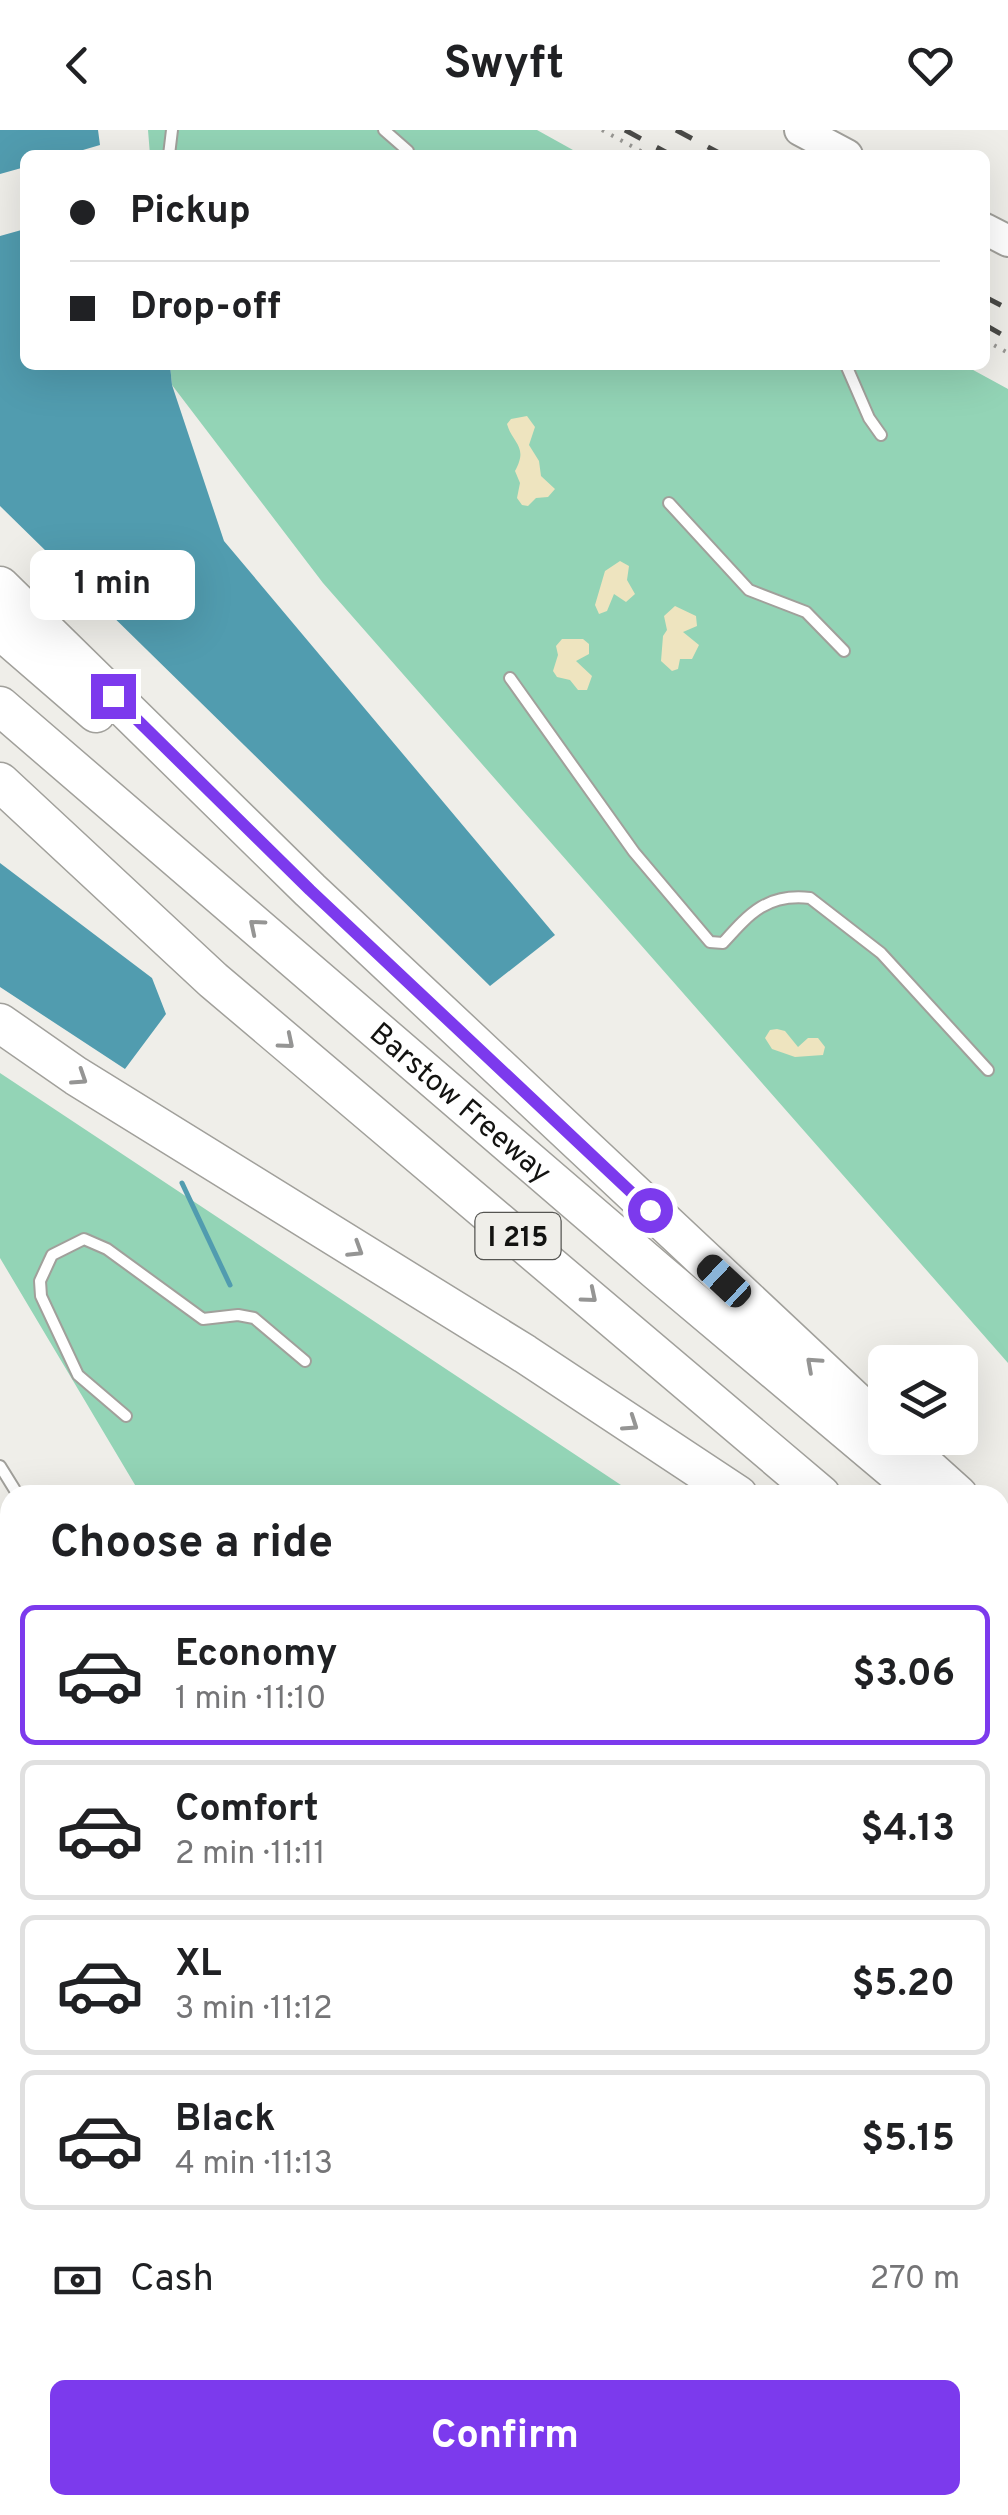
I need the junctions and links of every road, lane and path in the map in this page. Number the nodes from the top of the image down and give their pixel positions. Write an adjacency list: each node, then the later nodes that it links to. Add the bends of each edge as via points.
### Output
1 (384, 130): 4 (lane)
2 (602, 130): 5 (path)
3 (800, 130): 6 (main road)
4 (407, 150)
5 (639, 150)
6 (838, 150)
7 (848, 370): 8 (lane)
8 (881, 435)
9 (669, 503): 12 (lane, via 749,590 806,612)
10 (0, 586): 17 (highway)
11 (0, 630): 17 (highway)
12 (844, 652)
13 (510, 678): 20 (lane, via 634,852 710,942 723,943 755,909 810,898 881,953)
14 (0, 706): 27 (highway, Barstow Freeway / I 215, one-way to 14)
15 (0, 782): 18 (highway, I 215)
16 (0, 818): 18 (highway)
17 (310, 890): 22 (highway, one-way to 17)
18 (212, 980): 26 (highway, I 215, one-way to 26)
19 (0, 1023): 25 (highway, one-way to 25)
20 (988, 1070)
21 (305, 1361): 23 (lane, via 254,1318 203,1320 107,1249 76,1240 52,1255 40,1296 78,1375)
22 (868, 1414)
23 (126, 1416)
24 (914, 1455): 28 (highway)
25 (723, 1485)
26 (809, 1485)
27 (911, 1485)
28 (947, 1485)

